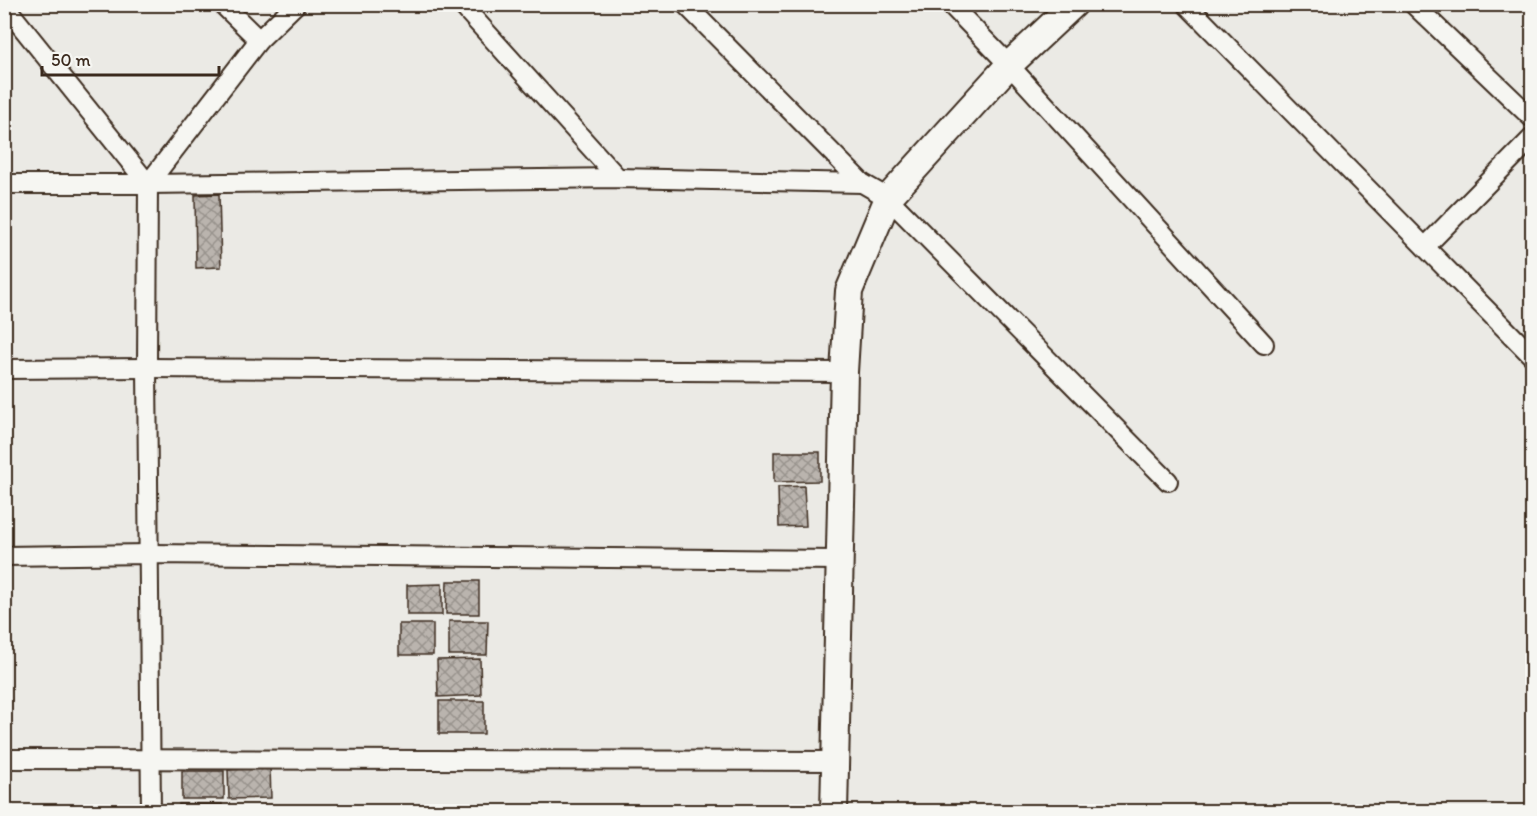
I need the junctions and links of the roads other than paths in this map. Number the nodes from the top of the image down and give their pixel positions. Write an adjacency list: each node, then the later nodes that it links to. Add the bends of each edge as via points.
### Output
1 (222, 4): 10 (street)
2 (296, 4): 10 (street)
3 (461, 4): 14 (street)
4 (685, 4): 15 (street)
5 (950, 4): 11 (street)
6 (1074, 4): 11 (street)
7 (1186, 4): 19 (street)
8 (1413, 4): 12 (street)
9 (4, 9): 17 (street)
10 (259, 40): 17 (street)
11 (1009, 65): 18 (street); 20 (street)
12 (1533, 118)
13 (1533, 138): 19 (street)
14 (618, 178): 15 (street); 17 (street)
15 (862, 183): 18 (street)
16 (4, 184): 17 (street)
17 (148, 184): 22 (street)
18 (888, 198): 24 (street, via 849,291); 25 (street)
19 (1425, 247): 21 (street)
20 (1264, 344)
21 (1533, 356)
22 (147, 368): 23 (street); 24 (street); 26 (street)
23 (4, 369)
24 (844, 372): 28 (street)
25 (1168, 481)
26 (149, 554): 27 (street); 28 (street); 29 (street)
27 (4, 556)
28 (839, 560): 31 (street)
29 (151, 758): 30 (street); 31 (street); 32 (street)
30 (4, 759)
31 (836, 761): 33 (street)
32 (152, 812)
33 (834, 812)

